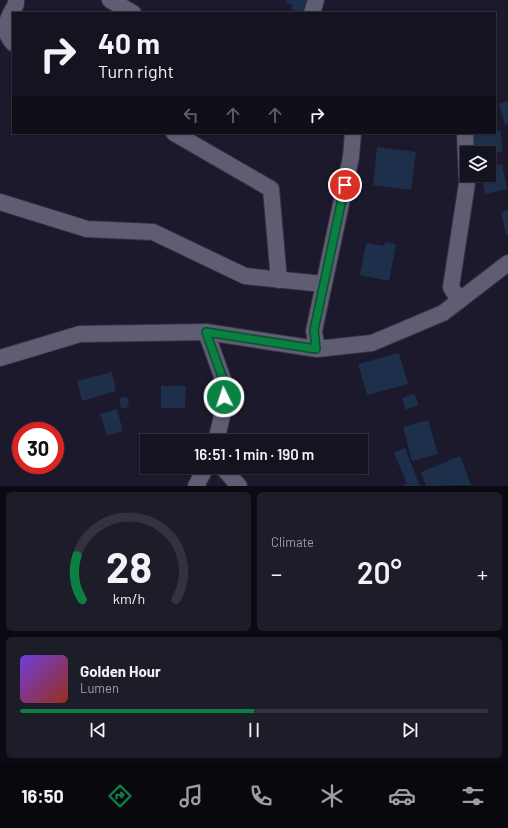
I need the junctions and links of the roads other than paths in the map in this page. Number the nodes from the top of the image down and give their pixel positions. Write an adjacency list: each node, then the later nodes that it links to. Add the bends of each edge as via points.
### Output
1 (16, 0): 6 (street, via 4,26 6,36)
2 (110, 0): 4 (street)
3 (316, 0): 5 (street)
4 (131, 12)
5 (312, 12)
6 (12, 42)
7 (176, 134): 12 (street, via 271,189)
8 (353, 134): 13 (street, via 351,157)
9 (465, 134): 14 (street, via 467,183 451,287)
10 (0, 202): 12 (street, via 87,229 153,232 245,276)
11 (508, 263): 14 (street)
12 (280, 280): 13 (street)
13 (323, 284): 16 (street, via 314,330)
14 (459, 301): 16 (street, via 443,313 372,343)
15 (206, 332): 16 (street); 17 (street, via 80,334); 18 (street, via 224,382 223,412)
16 (316, 349)
17 (0, 358)
18 (218, 434)
19 (202, 474): 21 (street)
20 (228, 474): 22 (street)
21 (196, 486)
22 (239, 486)

